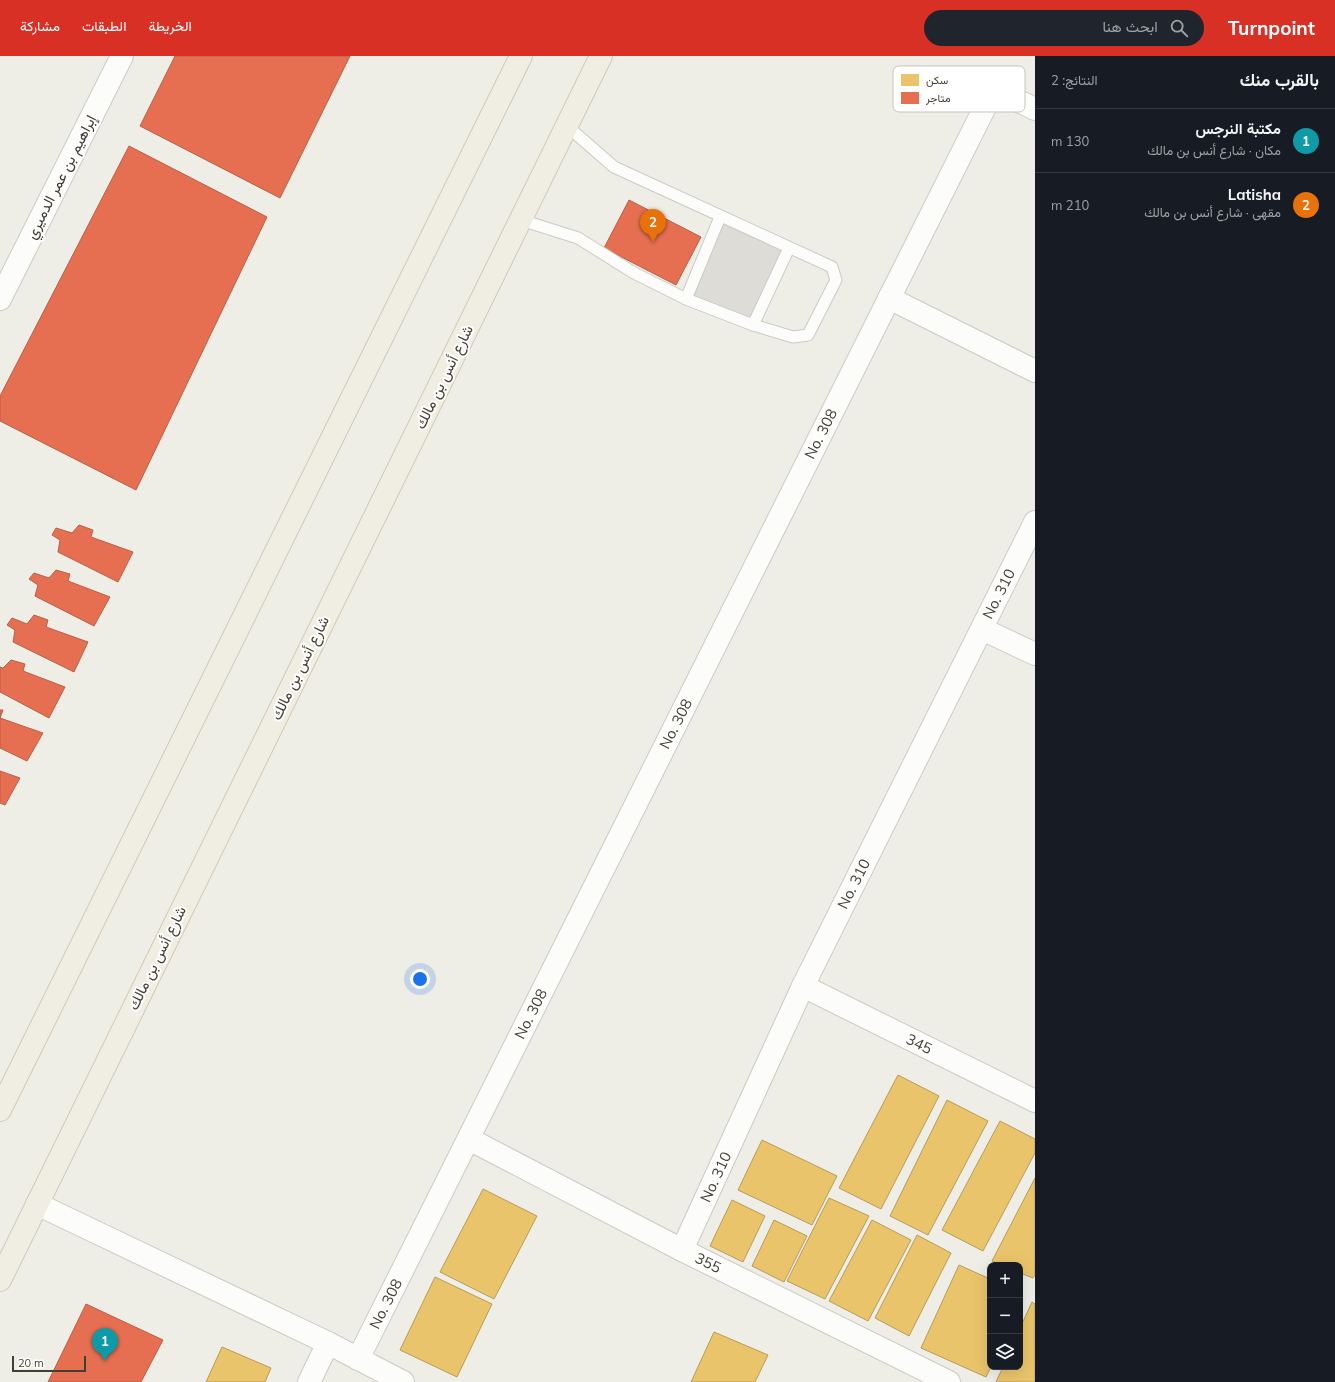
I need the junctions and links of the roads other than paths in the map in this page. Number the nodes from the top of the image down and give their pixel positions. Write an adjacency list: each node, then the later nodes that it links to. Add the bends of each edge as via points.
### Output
1 (122, 56): 12 (street, إبراهيم بن عمر الدميري)
2 (521, 56): 21 (main road)
3 (602, 56): 7 (main road, شارع أنس بن مالك)
4 (1025, 104): 5 (street, No. 308)
5 (1035, 109)
6 (982, 112): 11 (street, No. 308)
7 (567, 126): 8 (lane, via 614,166); 9 (main road, شارع أنس بن مالك)
8 (720, 217): 10 (lane); 13 (lane)
9 (521, 220): 13 (lane, via 578,238 634,273); 23 (main road, شارع أنس بن مالك)
10 (789, 248): 14 (lane); 14 (lane, via 832,267 836,280 808,335 793,337)
11 (889, 298): 15 (street); 22 (street, No. 308)
12 (0, 299)
13 (686, 299): 14 (lane)
14 (753, 325)
15 (1035, 371)
16 (1035, 522): 17 (street, No. 310)
17 (982, 629): 18 (street); 19 (street, No. 310)
18 (1035, 654)
19 (803, 986): 20 (street, 345); 24 (street, No. 310)
20 (1035, 1101)
21 (0, 1110)
22 (469, 1139): 24 (street, 355); 27 (street, No. 308)
23 (37, 1204): 25 (main road, شارع أنس بن مالك); 26 (street)
24 (682, 1250): 30 (street, 355)
25 (0, 1280)
26 (328, 1343): 27 (street); 28 (street)
27 (358, 1360): 29 (street)
28 (309, 1382)
29 (403, 1382)
30 (949, 1382)

